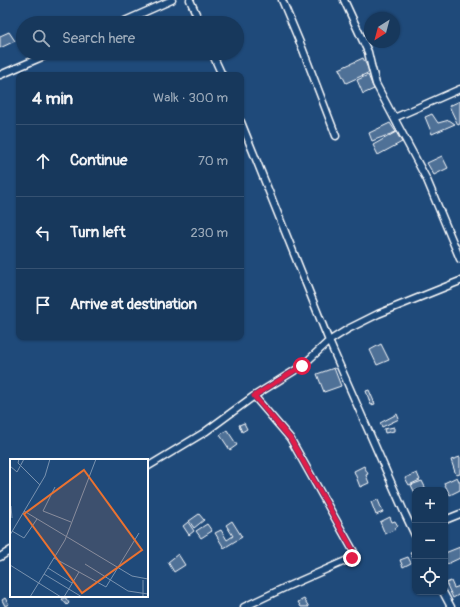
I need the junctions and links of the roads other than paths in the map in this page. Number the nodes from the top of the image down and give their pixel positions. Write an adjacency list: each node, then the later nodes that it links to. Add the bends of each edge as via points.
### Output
1 (172, 0): 5 (street)
2 (190, 0): 6 (street)
3 (282, 0): 14 (street)
4 (344, 0): 12 (street, via 368,52 376,84)
5 (136, 16)
6 (197, 16)
7 (35, 60): 10 (street)
8 (215, 60): 9 (street)
9 (221, 72)
10 (0, 75)
11 (460, 89): 12 (street)
12 (394, 118): 15 (street, via 427,180)
13 (244, 129): 17 (street)
14 (336, 136)
15 (460, 259)
16 (460, 281): 17 (street, via 378,314)
17 (329, 341): 18 (street, via 302,366); 22 (street)
18 (254, 396): 19 (street, via 205,432); 26 (street, via 290,438 354,555)
19 (148, 466)
20 (460, 514): 21 (street)
21 (448, 519)
22 (412, 528)
23 (10, 551): 24 (street)
24 (0, 557)
25 (445, 595): 27 (street)
26 (244, 607)
27 (451, 607)

